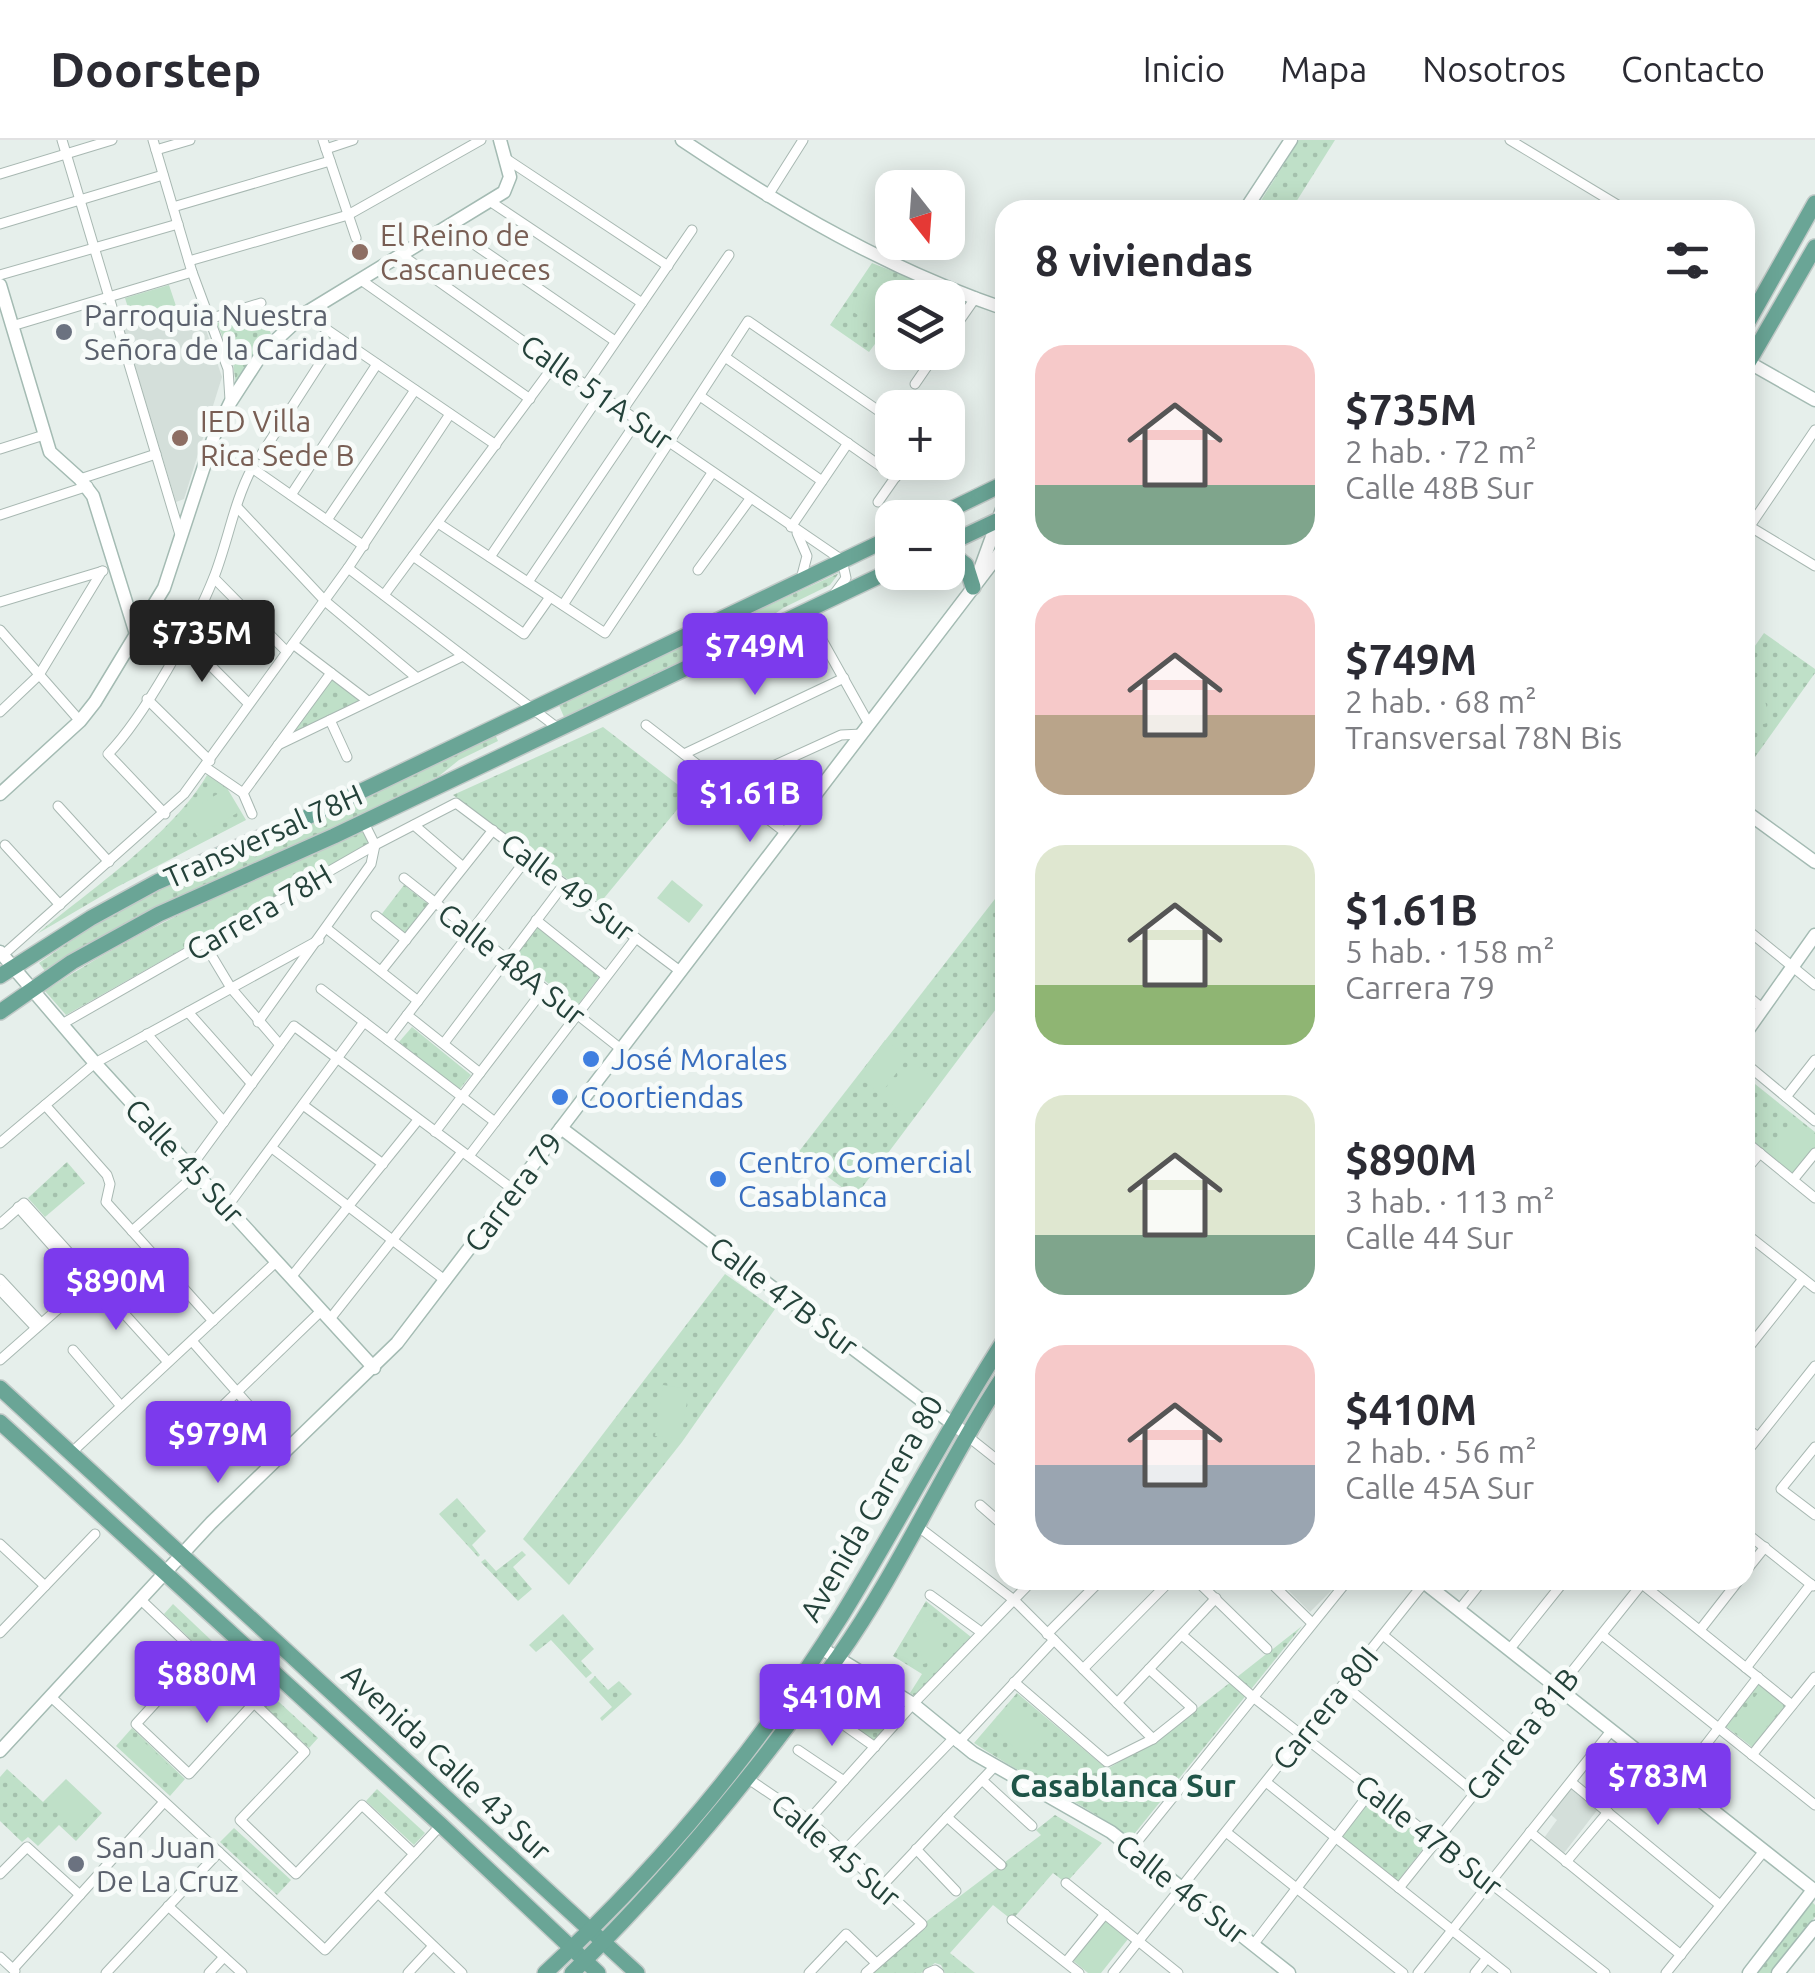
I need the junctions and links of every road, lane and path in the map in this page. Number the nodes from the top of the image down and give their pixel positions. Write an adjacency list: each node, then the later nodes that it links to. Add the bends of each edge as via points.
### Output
1 (62, 140): 13 (street)
2 (112, 140): 13 (street)
3 (190, 140): 12 (street)
4 (353, 140): 11 (street)
5 (481, 140): 25 (street)
6 (500, 140): 14 (street)
7 (682, 140): 18 (street)
8 (803, 140): 18 (street)
9 (1290, 140): 20 (street)
10 (1510, 140): 21 (street)
11 (324, 144): 15 (street)
12 (154, 145): 17 (street)
13 (66, 154): 16 (street); 19 (street)
14 (505, 158): 22 (street, via 509,184); 36 (street)
15 (330, 161): 24 (street); 25 (street)
16 (0, 174)
17 (163, 176): 19 (street); 24 (street)
18 (767, 197): 42 (street, via 843,240)
19 (80, 200): 26 (street); 32 (street)
20 (1251, 200)
21 (1609, 200)
22 (491, 202): 28 (street); 44 (street)
23 (1815, 202): 46 (main road)
24 (173, 207): 27 (street)
25 (348, 215): 30 (street); 35 (street)
26 (0, 224)
27 (178, 224): 32 (street); 35 (street)
28 (450, 228): 34 (street); 52 (street)
29 (692, 230): 36 (street)
30 (356, 238)
31 (1815, 247): 53 (main road)
32 (94, 248): 38 (street); 41 (street)
33 (729, 255): 68 (street)
34 (404, 256): 39 (street); 56 (street, Calle 51A Sur)
35 (189, 261): 37 (street)
36 (668, 266): 44 (street)
37 (192, 272): 41 (street); 49 (street)
38 (0, 275)
39 (361, 280): 48 (street); 64 (street)
40 (1, 294): 50 (street)
41 (109, 296): 50 (street); 77 (street)
42 (976, 298): 45 (street); 47 (street)
43 (261, 303): 49 (street)
44 (642, 303): 52 (street)
45 (995, 305)
46 (1755, 308)
47 (965, 313)
48 (304, 314): 51 (street); 66 (street, via 263,352)
49 (209, 318): 66 (street, via 228,368)
50 (12, 326): 72 (street)
51 (337, 337): 55 (street); 78 (street)
52 (616, 341): 60 (street)
53 (1755, 351)
54 (725, 357): 63 (street); 67 (street, via 748,321); 73 (street)
55 (377, 364): 61 (street); 84 (street)
56 (555, 364): 60 (street, Calle 51A Sur); 64 (street)
57 (1755, 369): 65 (street)
58 (925, 370): 59 (street)
59 (915, 384)
60 (586, 386): 62 (street, Calle 51A Sur)
61 (414, 390): 69 (street); 90 (street)
62 (600, 396): 68 (street, Calle 51A Sur); 101 (street)
63 (700, 396): 75 (street); 81 (street)
64 (530, 398): 74 (street)
65 (1815, 400)
66 (230, 402): 97 (street)
67 (875, 408)
68 (622, 411): 70 (street, Calle 51A Sur)
69 (450, 414): 74 (street); 99 (street)
70 (638, 421): 75 (street, Calle 51A Sur); 112 (street)
71 (1815, 430): 89 (street)
72 (44, 435): 76 (street); 82 (street, via 55,458)
73 (848, 443): 79 (street); 81 (street)
74 (496, 444): 92 (street)
75 (670, 444): 80 (street, Calle 51A Sur); 119 (street)
76 (0, 449)
77 (156, 454): 82 (street); 97 (street)
78 (260, 455)
79 (875, 462)
80 (712, 473): 85 (street, Calle 51A Sur); 119 (street, via 606,633)
81 (822, 482): 93 (street)
82 (84, 483): 88 (street); 107 (street, via 98,506)
83 (995, 489): 86 (main road)
84 (291, 496): 87 (street, via 252,468); 90 (street)
85 (750, 499): 93 (street, Calle 51A Sur); 108 (street)
86 (965, 503)
87 (237, 507): 109 (street); 116 (street)
88 (0, 514)
89 (1755, 515)
90 (326, 520): 99 (street)
91 (995, 522): 96 (main road)
92 (438, 523): 100 (street); 101 (street)
93 (791, 527): 103 (street, Calle 51A Sur); 111 (street, via 806,550)
94 (1755, 529): 105 (street)
95 (995, 535): 113 (street, Carrera 79)
96 (965, 539)
97 (182, 541): 121 (street)
98 (875, 544): 103 (main road, Transversal 78H)
99 (364, 546): 106 (street)
100 (413, 556): 114 (street); 115 (street, via 524,634)
101 (490, 557): 112 (street)
102 (995, 559): 113 (street, Carrera 79)
103 (842, 560): 111 (main road, Transversal 78H); 118 (street, via 846,578)
104 (965, 564): 113 (main road)
105 (1815, 566)
106 (348, 568): 114 (street); 116 (street)
107 (109, 569): 117 (street); 121 (street); 129 (street)
108 (698, 570)
109 (214, 578): 122 (street); 125 (street)
110 (875, 578): 118 (main road, Transversal 78H)
111 (800, 580): 135 (main road, Transversal 78H)
112 (528, 582): 115 (street)
113 (974, 587): 141 (street, Carrera 79)
114 (384, 595): 127 (street)
115 (550, 597): 119 (street)
116 (325, 601): 125 (street); 130 (street)
117 (0, 602)
118 (826, 602): 140 (main road, Transversal 78H)
119 (563, 605)
120 (0, 630): 123 (street)
121 (136, 634): 138 (street)
122 (184, 639): 132 (street); 134 (street)
123 (9, 640): 126 (street); 129 (street)
124 (822, 640): 131 (street)
125 (290, 648): 128 (street); 134 (street)
126 (0, 649)
127 (463, 656): 130 (street); 135 (street)
128 (331, 673): 133 (street); 142 (street)
129 (39, 675): 136 (street); 138 (street)
130 (417, 678): 133 (street)
131 (844, 678): 141 (street); 143 (street)
132 (147, 699): 145 (street); 151 (street, via 108,754)
133 (368, 702): 137 (street)
134 (248, 703): 145 (street)
135 (531, 707): 140 (street); 179 (main road, Transversal 78H)
136 (0, 712)
137 (330, 720): 142 (street); 144 (street)
138 (80, 721): 148 (street)
139 (646, 725): 143 (street)
140 (558, 728): 154 (main road, Transversal 78H)
141 (865, 729): 146 (street); 157 (street, Carrera 79)
142 (278, 745): 147 (street)
143 (684, 754): 146 (street)
144 (347, 757)
145 (207, 764): 147 (street); 151 (street)
146 (727, 787): 157 (street)
147 (243, 793): 152 (street)
148 (0, 794)
149 (456, 802): 155 (street, Carrera 78H); 156 (street, Calle 49 Sur)
150 (58, 806): 161 (street)
151 (165, 814): 161 (street)
152 (252, 814)
153 (1755, 817): 162 (street)
154 (363, 822): 158 (street); 185 (main road, Transversal 78H, via 159,914)
155 (414, 825): 158 (street, Carrera 78H); 163 (street)
156 (492, 830): 160 (street, Calle 49 Sur); 163 (street)
157 (786, 833): 182 (street, Carrera 79)
158 (375, 845): 170 (street, via 370,864); 177 (street, Carrera 78H)
159 (5, 846): 167 (street)
160 (528, 857): 165 (street, Calle 49 Sur); 171 (street)
161 (110, 862): 167 (street)
162 (1815, 862)
163 (464, 867): 166 (street)
164 (404, 878): 166 (street, Calle 48A Sur)
165 (564, 884): 169 (street); 174 (street, Calle 49 Sur)
166 (435, 902): 171 (street, Calle 48A Sur); 176 (street)
167 (60, 905): 179 (street)
168 (376, 916): 176 (street)
169 (536, 920): 178 (street); 183 (street)
170 (326, 928): 175 (street); 181 (street)
171 (472, 932): 178 (street, Calle 48A Sur); 189 (street)
172 (1815, 935): 180 (street)
173 (1755, 936): 180 (street)
174 (636, 938): 182 (street, Calle 49 Sur); 183 (street)
175 (319, 940): 186 (street); 197 (street)
176 (406, 940): 181 (street)
177 (204, 944): 186 (street); 199 (street, Carrera 78H)
178 (506, 958): 188 (street, Calle 48A Sur); 202 (street)
179 (4, 962): 185 (street, Calle 45 Sur)
180 (1793, 967): 184 (street); 191 (street)
181 (380, 971): 189 (street)
182 (680, 972): 204 (street, Carrera 79)
183 (606, 976): 195 (street)
184 (1815, 985)
185 (32, 988): 192 (main road, Transversal 78H); 199 (street, Calle 45 Sur)
186 (231, 988): 193 (street); 197 (street)
187 (320, 989): 198 (street)
188 (544, 989): 195 (street, Calle 48A Sur); 209 (street)
189 (418, 1001): 194 (street)
190 (1755, 1002): 191 (street)
191 (1764, 1009): 196 (street)
192 (0, 1012)
193 (188, 1012): 200 (street); 210 (street)
194 (407, 1015): 201 (street); 202 (street)
195 (577, 1015): 204 (street, Calle 48A Sur); 218 (street)
196 (1755, 1021)
197 (258, 1022): 203 (street)
198 (364, 1022): 201 (street); 205 (street)
199 (62, 1024): 207 (street, Calle 45 Sur)
200 (147, 1034): 207 (street); 217 (street)
201 (388, 1040): 211 (street)
202 (444, 1043): 209 (street)
203 (280, 1045): 205 (street, via 294,1026); 210 (street)
204 (621, 1049): 219 (street, Carrera 79)
205 (338, 1058): 214 (street); 215 (street)
206 (1815, 1060): 212 (street)
207 (95, 1063): 213 (street); 229 (street, Calle 45 Sur)
208 (1755, 1072): 212 (street)
209 (480, 1073): 211 (street)
210 (252, 1084): 217 (street)
211 (462, 1096): 218 (street); 220 (street)
212 (1786, 1098): 216 (street)
213 (44, 1104): 221 (street); 236 (street, via 107,1176 106,1202)
214 (303, 1104): 222 (street); 228 (street)
215 (418, 1120): 220 (street); 228 (street)
216 (1815, 1121)
217 (224, 1122): 229 (street)
218 (495, 1122): 226 (street)
219 (561, 1128): 231 (street, Carrera 79); 264 (street, Calle 47B Sur)
220 (435, 1132): 226 (street)
221 (2, 1136)
222 (272, 1148): 233 (street); 234 (street)
223 (1755, 1149): 224 (street)
224 (1760, 1153): 227 (street); 230 (street)
225 (1815, 1153): 230 (street)
226 (466, 1154): 231 (street); 237 (street)
227 (1755, 1159)
228 (383, 1164): 233 (street)
229 (194, 1171): 234 (street, Calle 45 Sur); 236 (street)
230 (1793, 1180): 232 (street)
231 (514, 1190): 244 (street, Carrera 79)
232 (1815, 1198)
233 (349, 1206): 237 (street); 240 (street)
234 (227, 1207): 239 (street, Calle 45 Sur)
235 (0, 1224): 243 (street, via 21,1205)
236 (132, 1231): 248 (street)
237 (394, 1240): 244 (street); 247 (street)
238 (1755, 1245): 242 (street)
239 (278, 1261): 240 (street, Calle 45 Sur); 248 (street)
240 (292, 1276): 247 (street, Calle 45 Sur)
241 (0, 1279): 249 (street)
242 (1803, 1279): 245 (street); 250 (street)
243 (89, 1281): 249 (street); 255 (street)
244 (446, 1281): 256 (street, Carrera 79)
245 (1815, 1288)
246 (0, 1290): 249 (street)
247 (326, 1315): 256 (street, Calle 45 Sur); 260 (street)
248 (213, 1321): 251 (street)
249 (39, 1326): 254 (street)
250 (1755, 1339)
251 (192, 1341): 255 (street); 260 (street)
252 (73, 1350): 261 (street)
253 (995, 1355): 264 (main road, Avenida Carrera 80)
254 (0, 1360)
255 (168, 1362): 261 (street)
256 (374, 1368): 270 (street, Carrera 79)
257 (1813, 1371): 267 (street)
258 (0, 1388): 271 (main road, Avenida Calle 43 Sur)
259 (995, 1390): 266 (main road, Avenida Carrera 80)
260 (238, 1393): 262 (street); 270 (street)
261 (121, 1406): 271 (street)
262 (207, 1421)
263 (0, 1422): 283 (main road, Avenida Calle 43 Sur)
264 (952, 1424): 266 (street, Calle 47B Sur); 314 (main road, Avenida Carrera 80)
265 (1755, 1434): 267 (street)
266 (966, 1435): 272 (street, Calle 47B Sur); 276 (main road, Avenida Carrera 80)
267 (1758, 1437): 268 (street)
268 (1755, 1441)
269 (1815, 1446): 274 (street, via 1781,1489)
270 (288, 1450): 281 (street, Carrera 79)
271 (71, 1452): 281 (main road, Avenida Calle 43 Sur)
272 (995, 1458)
273 (980, 1505): 275 (street)
274 (1815, 1515)
275 (995, 1518)
276 (916, 1524): 284 (street); 317 (main road, Avenida Carrera 80)
277 (95, 1534): 285 (street)
278 (1755, 1540): 280 (street)
279 (0, 1544): 285 (street)
280 (1765, 1547): 282 (street); 286 (street)
281 (182, 1555): 283 (street, Carrera 79); 388 (main road, Avenida Calle 43 Sur)
282 (1755, 1560)
283 (165, 1573): 303 (street, Carrera 79); 358 (main road, Avenida Calle 43 Sur)
284 (995, 1585)
285 (45, 1586): 309 (street)
286 (1813, 1586): 319 (street)
287 (1001, 1590): 304 (street)
288 (1024, 1590): 304 (street)
289 (1092, 1590): 313 (street)
290 (1161, 1590): 320 (street)
291 (1207, 1590): 302 (street)
292 (1278, 1590): 306 (street)
293 (1337, 1590): 306 (street)
294 (1416, 1590): 311 (street, Carrera 80I)
295 (1433, 1590): 305 (street)
296 (1475, 1590): 305 (street)
297 (1556, 1590): 316 (street)
298 (1638, 1590): 312 (street, Carrera 81B)
299 (1653, 1590): 307 (street)
300 (1731, 1590): 307 (street)
301 (930, 1595): 308 (street)
302 (1216, 1598): 310 (street); 315 (street)
303 (140, 1600): 326 (street, Carrera 79); 369 (street, via 199,1655 136,1724 189,1774 254,1704 305,1752 240,1820 296,1874 362,1805)
304 (1014, 1600): 308 (street); 313 (street)
305 (1459, 1610): 316 (street)
306 (1312, 1622): 327 (street)
307 (1700, 1630): 319 (street)
308 (981, 1632): 329 (street)
309 (0, 1633)
310 (1182, 1634): 318 (street); 327 (street, Calle 47B Sur)
311 (1383, 1635): 324 (street, Carrera 80I); 337 (street)
312 (1602, 1635): 325 (street, Carrera 81B); 332 (street)
313 (1051, 1637): 320 (street); 323 (street)
314 (821, 1648): 317 (street, Calle 46 Sur); 388 (main road, Avenida Carrera 80, via 724,1780)
315 (1267, 1650)
316 (1509, 1650): 325 (street)
317 (837, 1658): 329 (street, Calle 46 Sur); 343 (main road, Avenida Carrera 80)
318 (1149, 1668): 328 (street); 335 (street, via 1192,1708)
319 (1746, 1668): 322 (street)
320 (1083, 1669): 328 (street)
321 (1815, 1677): 330 (street)
322 (1758, 1678): 330 (street); 332 (street)
323 (1014, 1682): 335 (street, via 1107,1762); 336 (street)
324 (1344, 1685): 334 (street, Carrera 80I); 351 (street)
325 (1559, 1689): 333 (street); 337 (street, Carrera 81B)
326 (50, 1696): 340 (street, Carrera 79); 353 (street)
327 (1253, 1697): 334 (street, Calle 47B Sur); 364 (street)
328 (1117, 1703): 335 (street)
329 (914, 1704): 336 (street, Calle 46 Sur); 338 (street)
330 (1792, 1705): 341 (street)
331 (844, 1725): 338 (street)
332 (1718, 1728): 341 (street); 348 (street)
333 (1612, 1731): 347 (street); 348 (street)
334 (1303, 1736): 346 (street, Carrera 80I); 350 (street, Calle 47B Sur)
335 (1152, 1739)
336 (956, 1741): 342 (street, Calle 46 Sur); 366 (street)
337 (1514, 1744): 351 (street, Carrera 81B)
338 (875, 1748): 345 (street)
339 (798, 1750): 345 (street)
340 (0, 1751)
341 (1752, 1755): 352 (street)
342 (995, 1766): 344 (street); 364 (street, Calle 46 Sur)
343 (747, 1778): 357 (street, Calle 45 Sur); 391 (main road, Avenida Carrera 80)
344 (982, 1780): 356 (street); 359 (street)
345 (844, 1781): 357 (street)
346 (1266, 1782): 360 (street, Carrera 80I); 362 (street)
347 (1571, 1782): 355 (street); 361 (street)
348 (1676, 1782): 367 (street)
349 (1815, 1786): 352 (street)
350 (1372, 1790): 362 (street); 363 (street, Calle 47B Sur)
351 (1475, 1793): 363 (street, Carrera 81B)
352 (1806, 1798): 354 (street)
353 (164, 1802): 368 (street); 382 (street)
354 (1815, 1806)
355 (1608, 1812): 370 (street); 383 (street)
356 (947, 1817): 365 (street); 371 (street)
357 (809, 1820): 366 (street, Calle 45 Sur)
358 (442, 1825): 369 (street); 394 (main road, Avenida Calle 43 Sur)
359 (1032, 1826)
360 (1226, 1832): 376 (street, Carrera 80I); 378 (street)
361 (1530, 1832): 370 (street); 374 (street)
362 (1335, 1838): 377 (street); 378 (street)
363 (1437, 1841): 374 (street, Calle 47B Sur); 377 (street, Carrera 81B)
364 (1132, 1848): 376 (street, Calle 46 Sur)
365 (916, 1849): 375 (street); 380 (street)
366 (844, 1850): 375 (street, Calle 45 Sur)
367 (1764, 1851): 379 (street); 383 (street)
368 (219, 1852): 381 (street, via 325,1950); 384 (street)
369 (414, 1854): 381 (street)
370 (1566, 1862): 395 (street)
371 (1001, 1865)
372 (0, 1874): 382 (street, via 27,1847)
373 (1066, 1883): 385 (street)
374 (1490, 1883): 389 (street); 422 (street, Calle 47B Sur)
375 (882, 1886): 400 (street, Calle 45 Sur, via 922,1924)
376 (1182, 1888): 390 (street, Carrera 80I); 392 (street, Calle 46 Sur)
377 (1398, 1888): 389 (street)
378 (1296, 1889): 392 (street); 418 (street)
379 (1814, 1890): 424 (street)
380 (956, 1891)
381 (378, 1893): 393 (street)
382 (80, 1895): 402 (street)
383 (1720, 1905): 395 (street)
384 (168, 1906): 397 (street); 403 (street)
385 (1105, 1914): 390 (street); 401 (street)
386 (1012, 1920): 401 (street)
387 (1815, 1927): 425 (street)
388 (588, 1929): 391 (main road, Avenida Calle 43 Sur); 394 (main road, Avenida Carrera 80)
389 (1452, 1930): 398 (street); 419 (street)
390 (1138, 1941): 415 (street, Carrera 80I); 416 (street)
391 (602, 1942): 399 (main road, Avenida Carrera 80); 411 (main road, Avenida Calle 43 Sur)
392 (1253, 1945): 417 (street, Calle 46 Sur)
393 (433, 1946): 406 (street); 407 (street)
394 (571, 1947): 399 (main road, Avenida Calle 43 Sur); 408 (main road, Avenida Carrera 80)
395 (1681, 1955): 423 (street)
396 (0, 1957): 402 (street)
397 (224, 1957): 404 (street); 405 (street)
398 (1488, 1958): 420 (street); 421 (street)
399 (584, 1960): 409 (main road, Avenida Carrera 80); 410 (main road, Avenida Calle 43 Sur)
400 (875, 1962): 412 (street, Calle 45 Sur, via 846,1934); 413 (street)
401 (1066, 1962): 414 (street)
402 (15, 1971)
403 (106, 1973)
404 (209, 1973)
405 (242, 1973)
406 (408, 1973)
407 (462, 1973)
408 (545, 1973)
409 (572, 1973)
410 (598, 1973)
411 (637, 1973)
412 (809, 1973)
413 (866, 1973)
414 (1079, 1973)
415 (1113, 1973)
416 (1178, 1973)
417 (1289, 1973)
418 (1403, 1973)
419 (1418, 1973)
420 (1475, 1973)
421 (1506, 1973)
422 (1605, 1973)
423 (1666, 1973)
424 (1748, 1973)
425 (1778, 1973)

